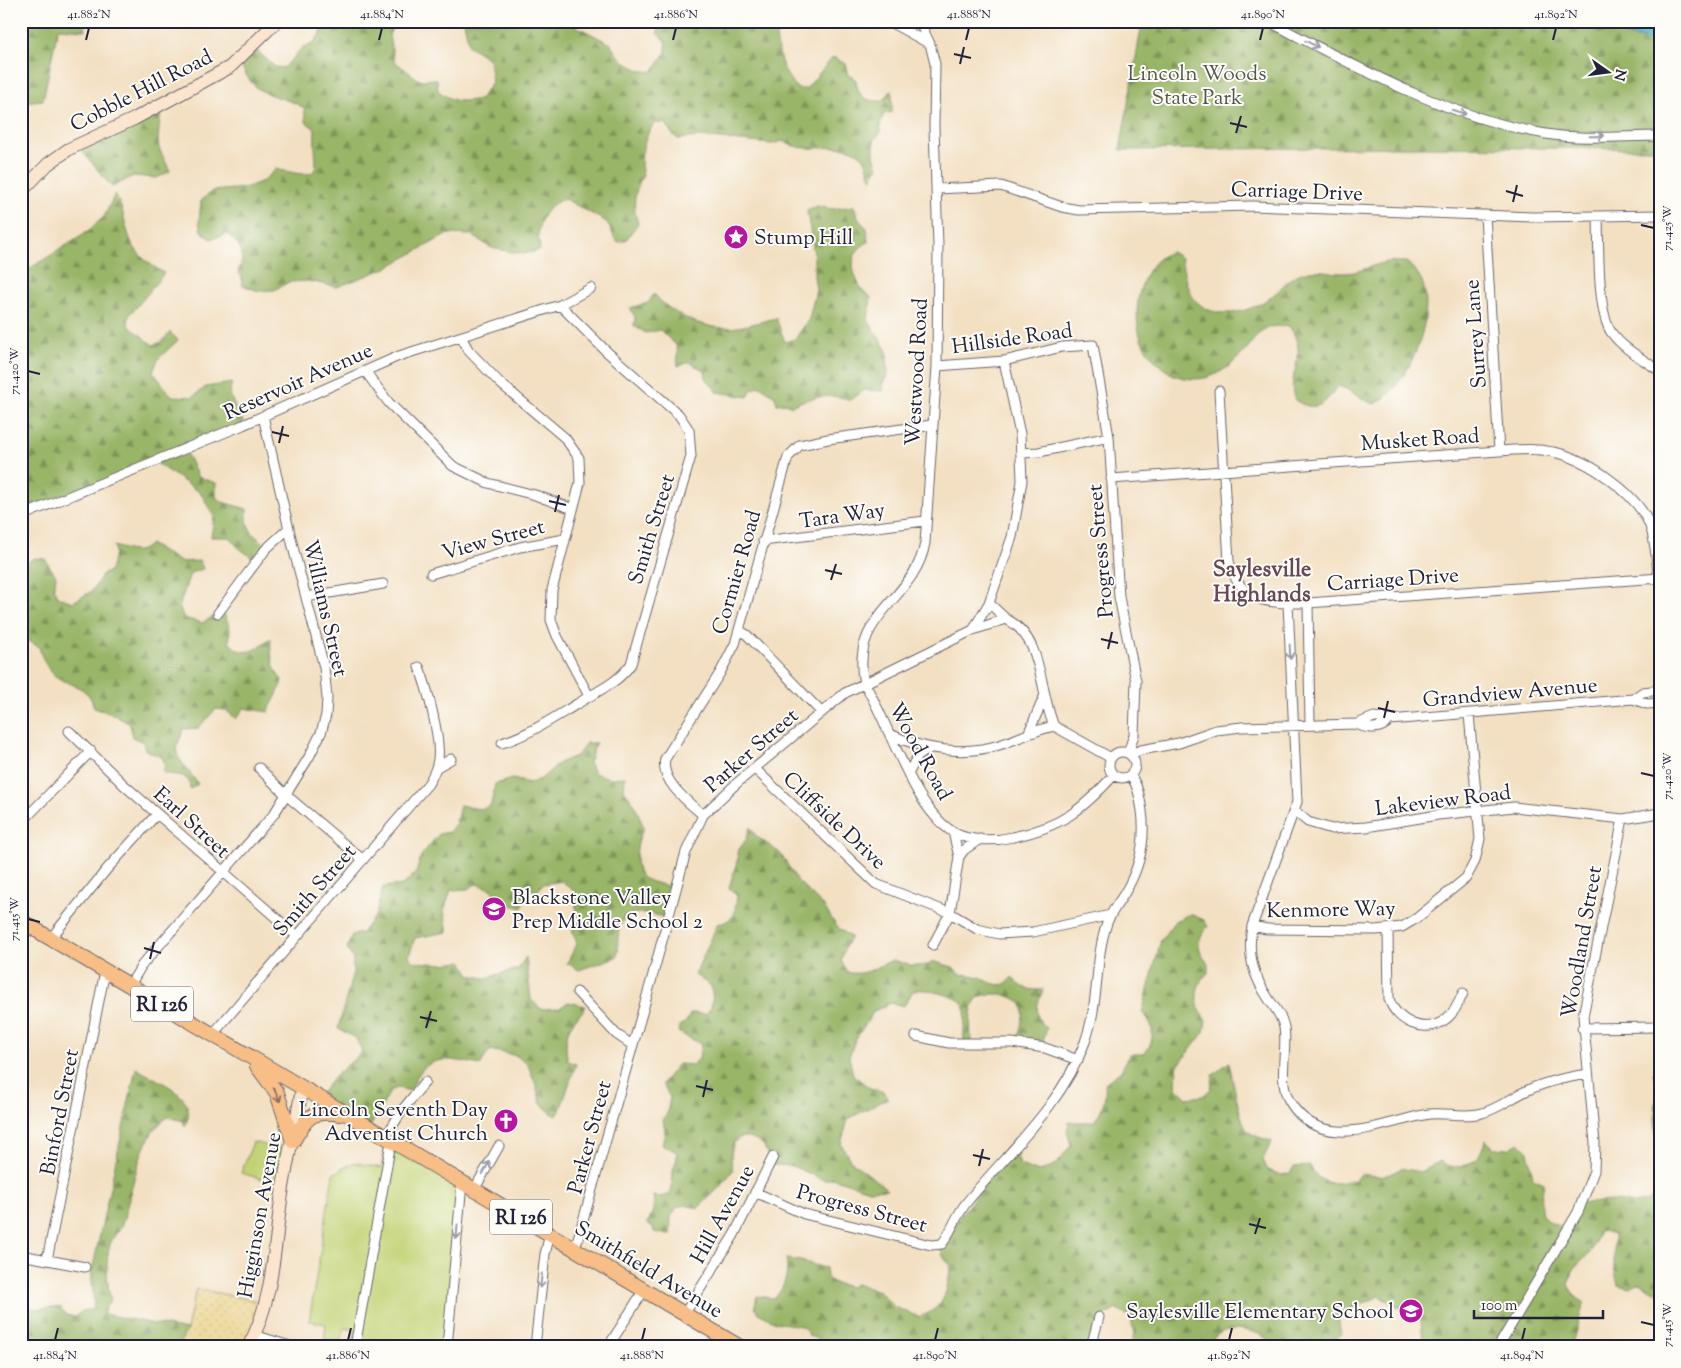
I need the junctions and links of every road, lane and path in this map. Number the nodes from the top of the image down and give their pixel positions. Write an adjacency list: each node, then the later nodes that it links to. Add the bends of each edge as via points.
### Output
1 (277, 21): 8 (street, Cobble Hill Road, via 230,67 69,149 48,164)
2 (888, 21): 5 (street)
3 (919, 21): 5 (street, Westwood Road)
4 (1268, 21): 6 (street, one-way to 6, via 1372,75 1448,108 1518,129 1548,135)
5 (930, 44): 7 (street, Westwood Road, via 936,64 934,127)
6 (1660, 136)
7 (937, 189): 9 (street, Carriage Drive, via 1001,186 1079,210 1254,206); 17 (street, Westwood Road)
8 (21, 192)
9 (1485, 215): 11 (street, Carriage Drive); 24 (street, Surrey Lane)
10 (1660, 215): 11 (street, Carriage Drive)
11 (1598, 217): 19 (street, via 1602,301 1609,327 1627,347)
12 (592, 288): 13 (street, Reservoir Avenue)
13 (560, 305): 14 (street, Reservoir Avenue); 48 (street, Smith Street, via 594,340 679,415 689,430 692,444 688,469 631,664 618,680)
14 (461, 337): 18 (street, Reservoir Avenue, via 399,356); 28 (street, via 469,351 500,383 565,438 577,454 581,472)
15 (1093, 345): 16 (street, Hillside Road, via 1062,347); 23 (street, Progress Street)
16 (1004, 361): 17 (street, Hillside Road); 25 (street)
17 (936, 366): 22 (street, Westwood Road)
18 (365, 371): 21 (street, Reservoir Avenue); 28 (street, via 388,404 453,466 488,484 535,495)
19 (1660, 371)
20 (1220, 391): 26 (street, Carriage Drive)
21 (263, 416): 29 (street, Reservoir Avenue); 31 (street, Williams Street)
22 (932, 425): 30 (street, Westwood Road); 33 (street, Cormier Road, via 828,439 795,448 788,457)
23 (1109, 437): 25 (street); 27 (street, Progress Street)
24 (1499, 451): 26 (street, Musket Road); 35 (street, Musket Road, via 1551,451 1576,459 1629,496 1641,510 1652,533)
25 (1022, 453): 38 (street, via 1017,515)
26 (1225, 471): 27 (street, Musket Road); 39 (street, Carriage Drive, via 1229,561 1236,581 1255,598)
27 (1111, 479): 63 (street, Progress Street, via 1119,597 1136,681 1134,735)
28 (573, 509): 32 (street)
29 (21, 516)
30 (925, 521): 33 (street, Tara Way); 46 (street, Westwood Road, via 919,564 866,637 861,664)
31 (289, 528): 37 (street, Williams Street); 41 (street, via 260,556)
32 (565, 539): 34 (street, View Street, via 520,547); 48 (street, via 552,590 551,620)
33 (763, 541): 43 (street, Cormier Road)
34 (431, 574)
35 (1659, 578): 40 (street, Carriage Drive)
36 (383, 584): 37 (street)
37 (306, 597): 72 (street, Williams Street, via 324,667 328,698 317,742)
38 (989, 603): 42 (street); 44 (street)
39 (1288, 603): 40 (street, Carriage Drive); 54 (street, one-way to 54)
40 (1308, 603): 55 (street)
41 (218, 613)
42 (1006, 619): 44 (street, Parker Street); 49 (street, via 1022,628 1027,637)
43 (739, 630): 52 (street); 77 (street, Cormier Road, via 722,669 668,751 663,766 670,782)
44 (974, 630): 46 (street, Parker Street)
45 (419, 667): 66 (street, via 425,680 437,738)
46 (864, 683): 52 (street, Parker Street, via 845,693); 59 (street, Wood Road)
47 (1660, 690): 50 (street, Grandview Avenue, via 1643,692)
48 (589, 696): 60 (street, Smith Street, via 534,731)
49 (1044, 697): 56 (street); 58 (street)
50 (1633, 699): 51 (street, Grandview Avenue, via 1647,704); 53 (street, Grandview Avenue)
51 (1660, 703)
52 (822, 712): 68 (street, Parker Street)
53 (1469, 714): 55 (street, Grandview Avenue, via 1390,720 1374,717 1356,724); 73 (street, Kenmore Way)
54 (1294, 724): 55 (street, Grandview Avenue); 63 (street, Grandview Avenue, via 1216,730); 74 (street)
55 (1310, 724)
56 (1054, 726): 58 (street); 64 (street)
57 (69, 731): 62 (street, Earl Street)
58 (1029, 732): 61 (street, via 982,748)
59 (890, 734): 61 (street); 69 (street, Wood Road)
60 (502, 743)
61 (931, 748): 69 (street, via 918,756)
62 (91, 751): 76 (street, Earl Street); 79 (street)
63 (1129, 754): 64 (street, via 1119,752); 71 (street, via 1134,759)
64 (1111, 758): 70 (street, via 1110,769)
65 (451, 759): 66 (street)
66 (437, 767): 83 (street, Smith Street, via 415,802)
67 (258, 768): 72 (street)
68 (755, 769): 77 (street, Parker Street); 85 (street, Cliffside Drive, via 876,884)
69 (909, 772): 80 (street, Wood Road, via 926,804)
70 (1114, 775): 71 (street); 81 (street, via 1077,812 1055,825 1016,836)
71 (1130, 775): 86 (street, Progress Street, via 1141,806 1143,847 1137,868)
72 (286, 795): 83 (street); 84 (street, Williams Street, via 261,831)
73 (1478, 810): 74 (street, Lakeview Road, via 1346,829 1320,827); 78 (street, Lakeview Road, via 1529,807); 89 (street, Kenmore Way, via 1478,849 1466,878 1408,925)
74 (1295, 811): 88 (street)
75 (1660, 813): 78 (street, Lakeview Road)
76 (157, 814): 84 (street, Earl Street); 91 (street)
77 (703, 815): 101 (street, Parker Street, via 686,852)
78 (1623, 819): 98 (street, Woodland Street)
79 (21, 823)
80 (953, 832): 81 (street); 82 (street)
81 (980, 839): 82 (street)
82 (959, 857): 85 (street)
83 (363, 860): 90 (street, Smith Street)
84 (224, 874): 90 (street, Earl Street); 94 (street, Williams Street, via 142,965)
85 (950, 912): 86 (street, Cliffside Drive, via 978,928 999,934 1046,930); 92 (street)
86 (1111, 915): 103 (street, Progress Street, via 1102,943 1095,1006)
87 (21, 921): 91 (main road, Smithfield Avenue / RI 126)
88 (1252, 926): 89 (street, Kenmore Way, via 1267,929); 104 (street, via 1250,956 1254,972 1284,1028 1284,1081 1288,1096 1303,1118 1324,1128 1364,1130 1429,1114 1480,1114 1528,1090)
89 (1388, 930): 96 (street, via 1389,999 1400,1017 1423,1026 1435,1025 1452,1013)
90 (297, 936): 99 (street, Smith Street)
91 (51, 938): 93 (main road, Smithfield Avenue / RI 126)
92 (933, 945)
93 (106, 971): 94 (main road, Smithfield Avenue / RI 126); 117 (street, Binford Street)
94 (130, 985): 99 (main road, Smithfield Avenue / RI 126)
95 (577, 992): 101 (street, via 616,1034)
96 (1463, 993)
97 (1660, 1027): 98 (street)
98 (1582, 1028): 104 (street, Woodland Street)
99 (213, 1034): 102 (main road, Smithfield Avenue / RI 126)
100 (916, 1036): 103 (street, via 948,1043 1012,1043 1045,1048)
101 (632, 1045): 115 (street, Parker Street, via 580,1237)
102 (249, 1056): 106 (main road, Smithfield Avenue / RI 126); 109 (main road, one-way to 109, via 277,1093)
103 (1078, 1060): 113 (street, Progress Street, via 1055,1098 965,1204 942,1244 931,1245 804,1214)
104 (1588, 1074): 132 (street, Woodland Street, via 1596,1154 1589,1189)
105 (426, 1082): 108 (street, via 403,1109)
106 (302, 1089): 107 (main road, Smithfield Avenue / RI 126); 109 (street, Higginson Avenue)
107 (349, 1116): 108 (main road, Smithfield Avenue / RI 126); 109 (main road, via 328,1112 312,1115)
108 (388, 1140): 112 (main road, Smithfield Avenue / RI 126); 123 (street)
109 (293, 1141): 122 (street, Higginson Avenue, via 268,1286)
110 (499, 1146): 112 (street, one-way to 110)
111 (773, 1156): 113 (street, Hill Avenue)
112 (468, 1186): 114 (main road, Smithfield Avenue / RI 126); 127 (street, one-way to 127)
113 (755, 1192): 120 (street, Hill Avenue, via 734,1235)
114 (550, 1234): 115 (main road, Smithfield Avenue / RI 126); 128 (street, one-way to 128, via 543,1262)
115 (574, 1248): 119 (main road, Smithfield Avenue / RI 126)
116 (21, 1255): 117 (street)
117 (47, 1260): 118 (street)
118 (85, 1267)
119 (644, 1290): 120 (main road, Smithfield Avenue / RI 126); 129 (street)
120 (685, 1313): 124 (main road, Smithfield Avenue / RI 126)
121 (1099, 1317): 131 (street)
122 (254, 1334): 125 (street, Higginson Avenue); 126 (street)
123 (356, 1341)
124 (719, 1342): 130 (main road, Smithfield Avenue / RI 126)
125 (248, 1347)
126 (293, 1347)
127 (447, 1347)
128 (535, 1347)
129 (608, 1347)
130 (740, 1347)
131 (1091, 1347)
132 (1498, 1347)

